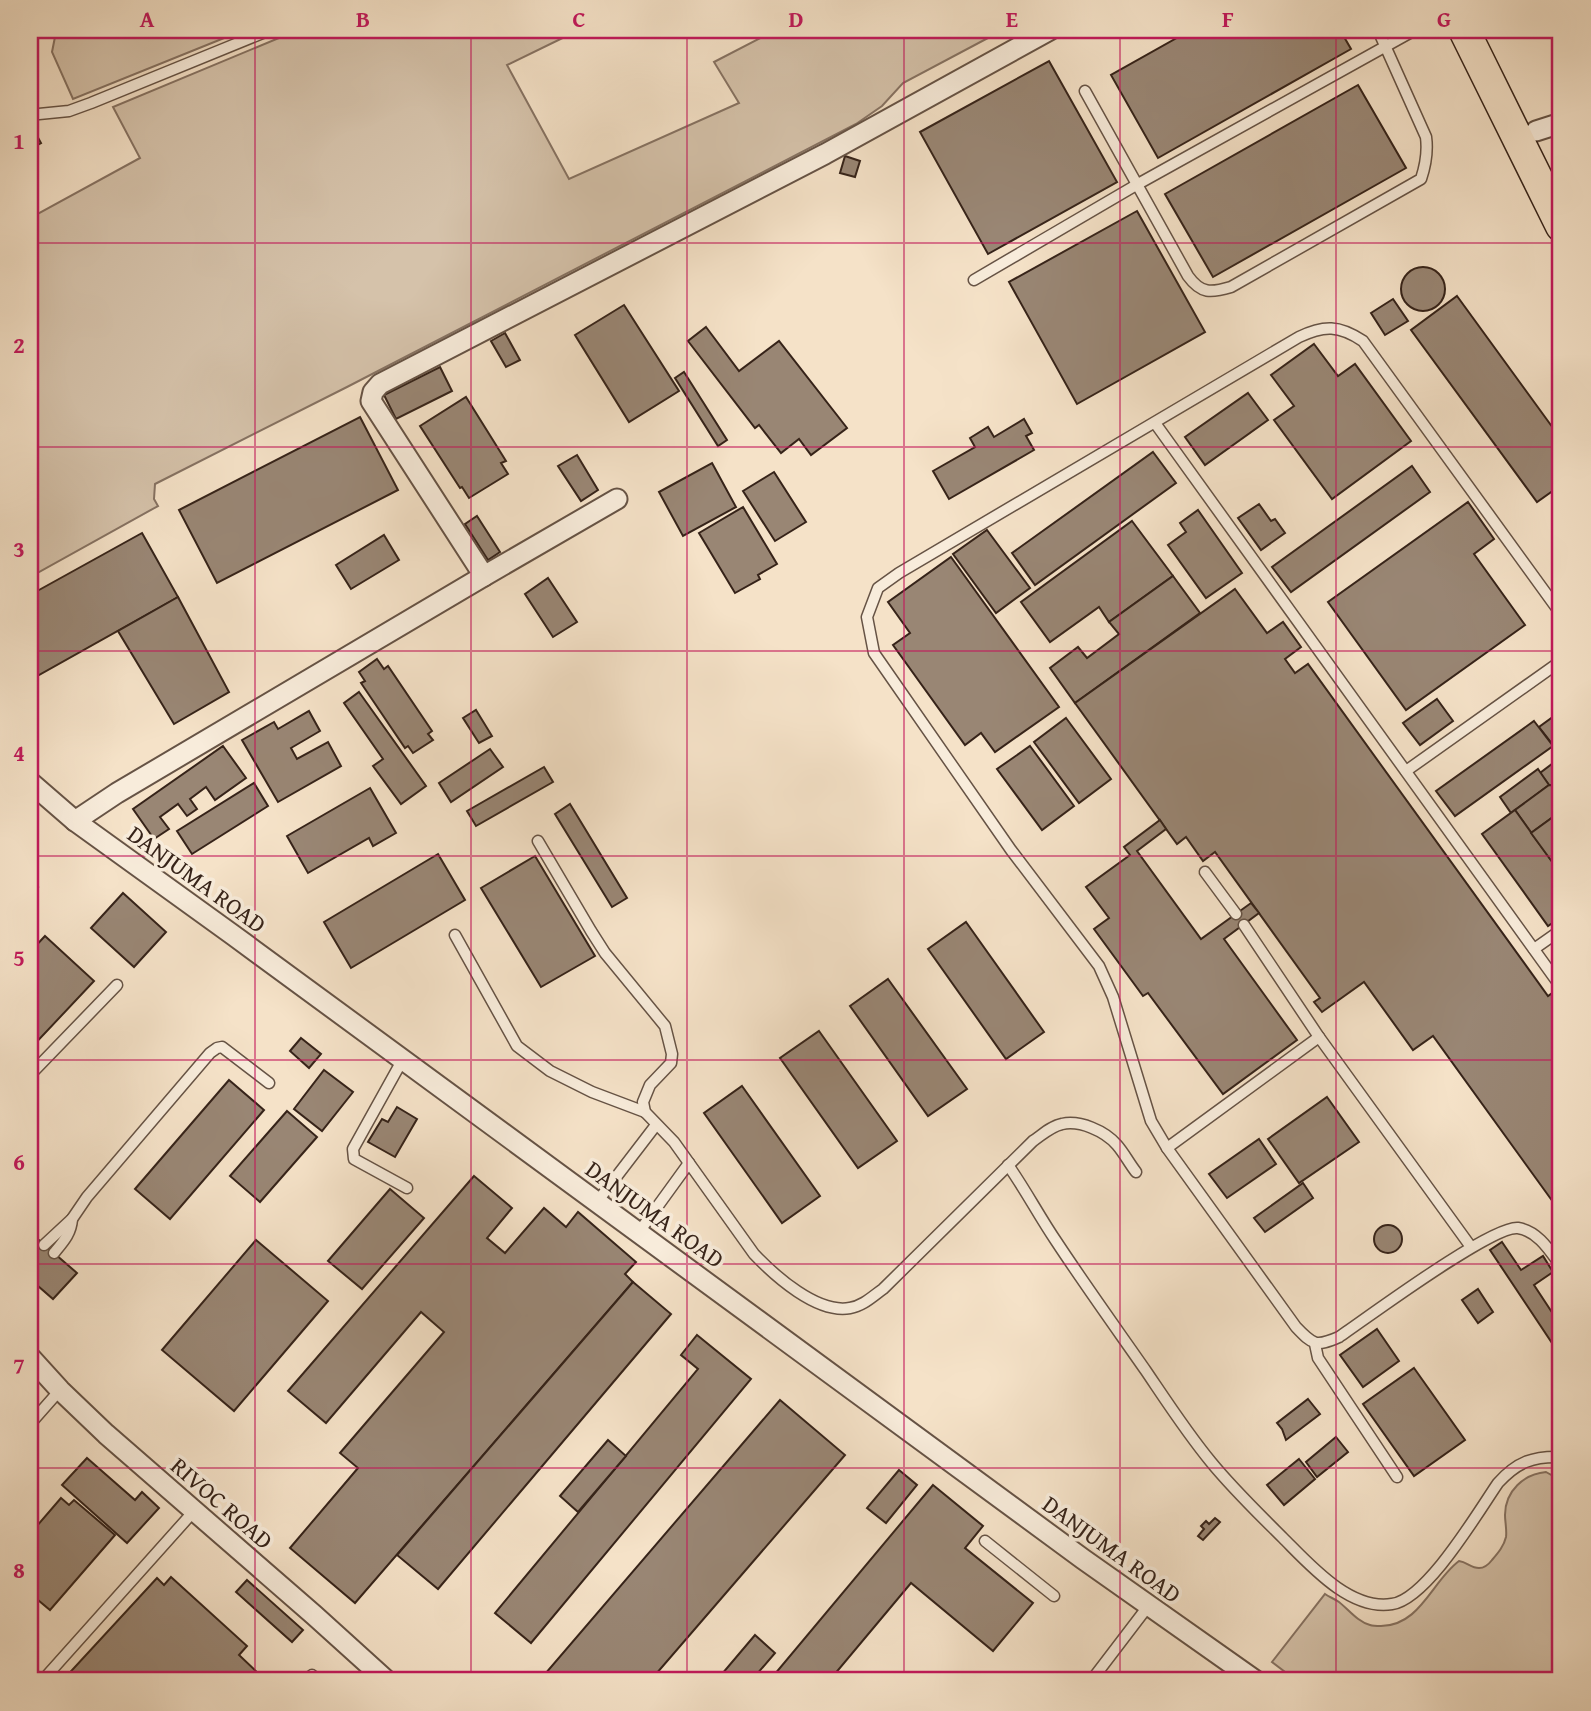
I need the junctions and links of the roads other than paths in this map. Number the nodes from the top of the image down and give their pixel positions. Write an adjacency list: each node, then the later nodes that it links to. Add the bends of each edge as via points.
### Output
1 (270, 30): 9 (lane, via 69,111)
2 (1050, 30): 17 (street, via 825,154 380,384 371,401)
3 (1378, 30): 7 (lane)
4 (1415, 30): 7 (lane)
5 (1464, 30): 13 (main road)
6 (1484, 30): 10 (main road)
7 (1386, 45): 12 (lane); 12 (lane, via 1426,137 1421,179 1231,288 1219,291 1195,286)
8 (1085, 91): 12 (lane)
9 (39, 114)
10 (1549, 127): 11 (main road)
11 (1561, 182)
12 (1138, 184): 14 (lane)
13 (1561, 226)
14 (974, 280)
15 (1155, 423): 18 (lane, via 1298,337 1315,330 1349,332 1363,341); 20 (lane); 38 (lane, via 899,573 878,588 867,617 874,653 1099,966 1151,1121)
16 (617, 499): 17 (street)
17 (484, 576): 22 (street)
18 (1561, 614)
19 (1561, 661): 20 (lane)
20 (1406, 771): 29 (lane)
21 (32, 788): 22 (street, DANJUMA ROAD)
22 (75, 821): 33 (street, DANJUMA ROAD)
23 (538, 841): 36 (lane, via 605,953 665,1026 671,1063 650,1085 643,1101)
24 (1205, 872): 25 (lane)
25 (1236, 914)
26 (1244, 925): 32 (lane)
27 (1561, 930): 29 (lane)
28 (455, 935): 36 (lane, via 517,1046 550,1071)
29 (1534, 949): 31 (lane)
30 (117, 985): 34 (lane)
31 (1561, 987)
32 (1319, 1037): 38 (lane); 47 (lane)
33 (403, 1059): 42 (lane, via 353,1149 354,1159); 43 (street, DANJUMA ROAD)
34 (30, 1075)
35 (269, 1083): 44 (lane, via 228,1050 217,1048)
36 (645, 1112): 37 (lane)
37 (656, 1125): 39 (lane); 43 (lane)
38 (1167, 1148): 50 (lane, via 1296,1327)
39 (688, 1163): 40 (lane, via 767,1269 808,1298 834,1308 851,1308 883,1289); 45 (lane)
40 (1008, 1165): 41 (lane, via 1048,1130 1077,1124 1098,1130 1115,1143); 54 (lane, via 1211,1463 1326,1581 1361,1601 1391,1605 1416,1592 1509,1471 1522,1462)
41 (1136, 1172)
42 (407, 1188)
43 (597, 1202): 45 (street, DANJUMA ROAD)
44 (72, 1219): 46 (lane); 48 (lane, via 71,1229)
45 (639, 1232): 59 (street, DANJUMA ROAD)
46 (44, 1245)
47 (1471, 1247): 49 (lane, via 1515,1227 1541,1239); 50 (lane, via 1339,1338)
48 (54, 1253)
49 (1561, 1266)
50 (1315, 1344): 55 (lane, via 1318,1357)
51 (30, 1357): 52 (street, RIVOC ROAD)
52 (60, 1390): 53 (lane); 56 (street, RIVOC ROAD)
53 (30, 1424)
54 (1561, 1457)
55 (1397, 1477)
56 (194, 1511): 60 (lane); 61 (street, RIVOC ROAD)
57 (985, 1541): 58 (lane)
58 (1054, 1596)
59 (1149, 1605): 62 (lane); 63 (street, DANJUMA ROAD)
60 (42, 1681)
61 (387, 1681)
62 (1091, 1681)
63 (1256, 1681)

